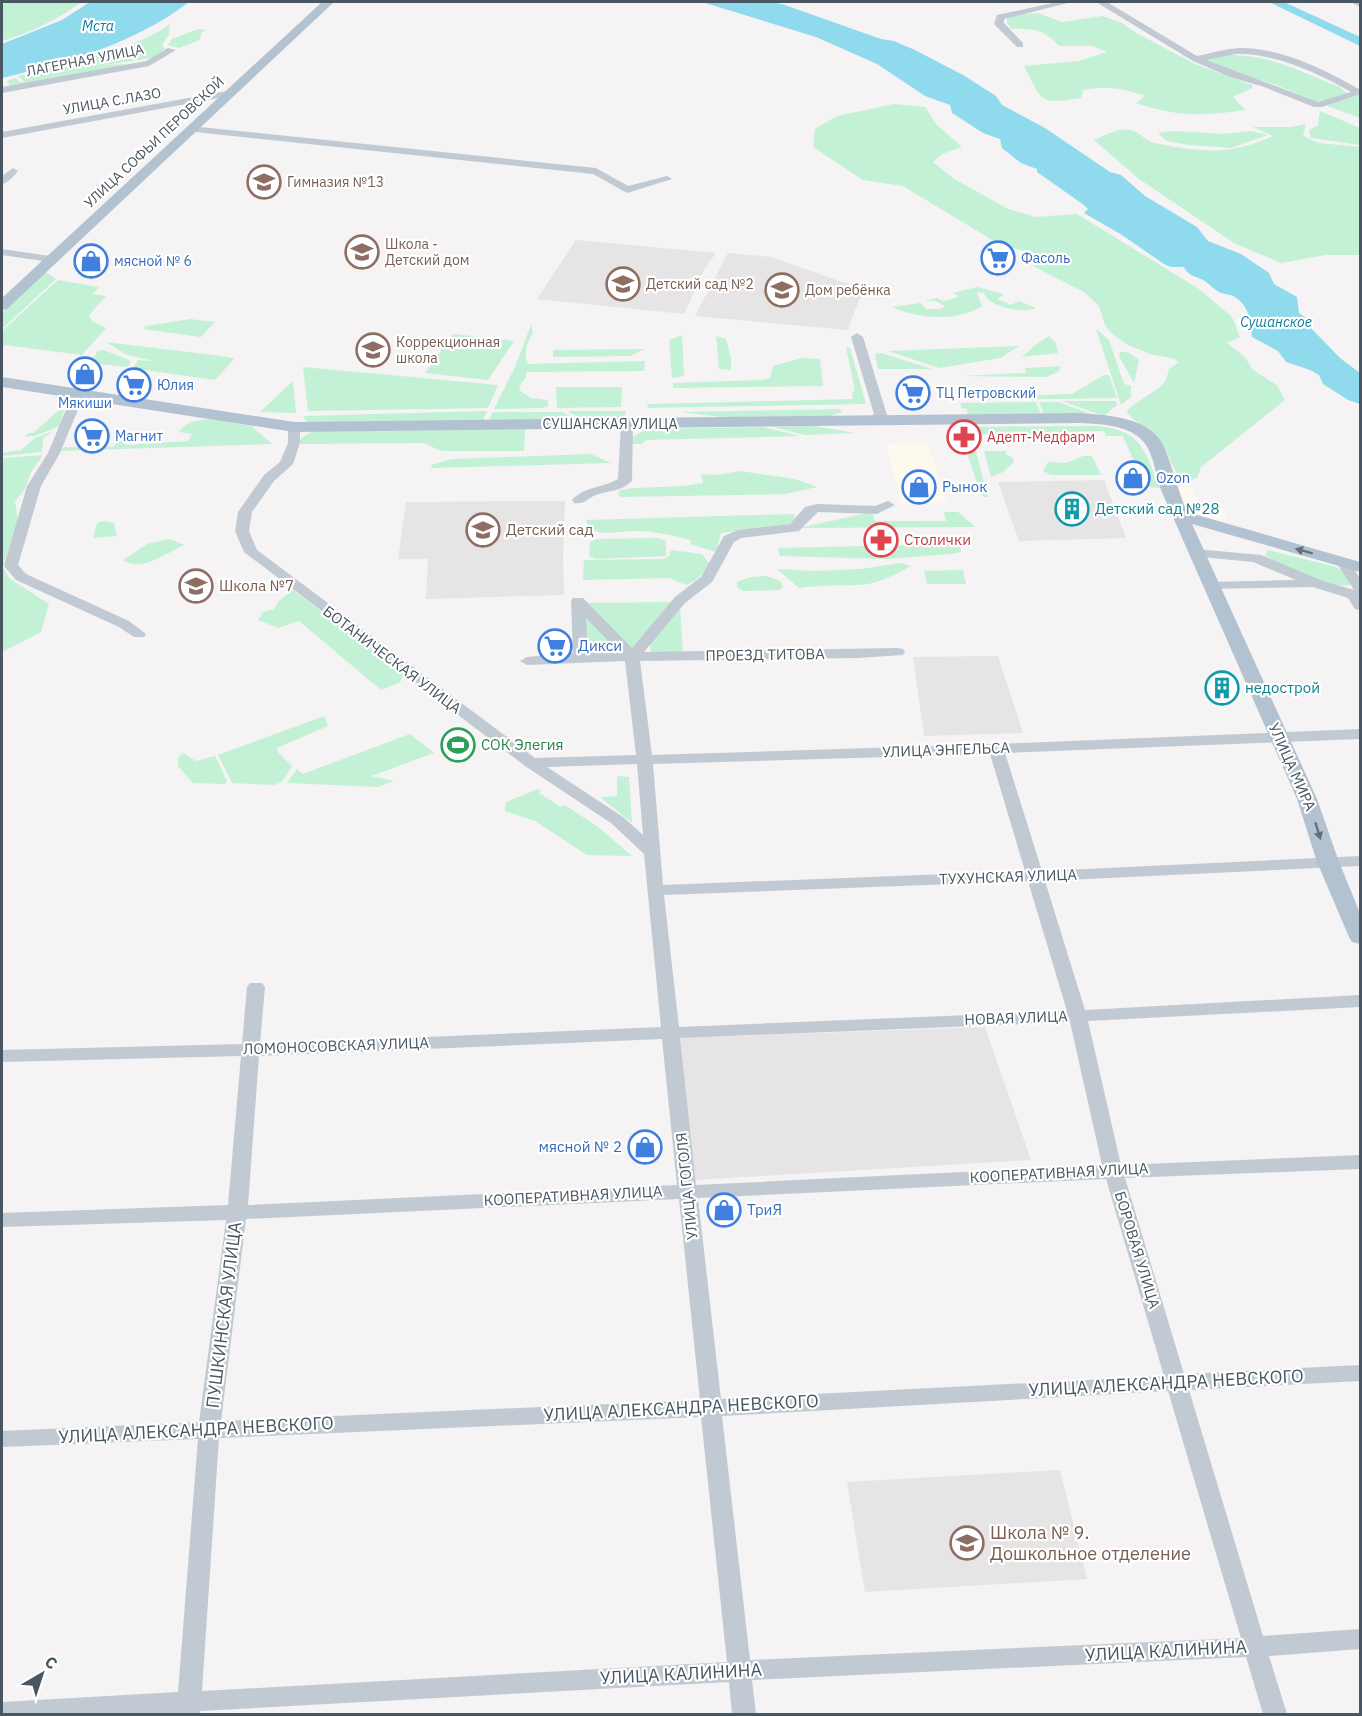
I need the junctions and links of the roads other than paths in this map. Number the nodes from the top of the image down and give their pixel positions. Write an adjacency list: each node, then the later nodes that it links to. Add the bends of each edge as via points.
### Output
1 (328, 2): 10 (main road, УЛИЦА СОФЬИ ПЕРОВСКОЙ)
2 (1067, 2): 6 (street, via 1000,17 999,24)
3 (1101, 2): 8 (street)
4 (1356, 2): 5 (street)
5 (1360, 4)
6 (1020, 45)
7 (171, 50): 9 (street, ЛАГЕРНАЯ УЛИЦА, via 149,63)
8 (1196, 59): 8 (street, via 1318,105 1356,91 1313,71 1256,52)
9 (2, 90)
10 (227, 94): 11 (main road, УЛИЦА СОФЬИ ПЕРОВСКОЙ); 12 (street, УЛИЦА С.ЛАЗО)
11 (190, 129): 14 (street, via 596,171 627,190); 17 (main road, УЛИЦА СОФЬИ ПЕРОВСКОЙ)
12 (2, 135)
13 (13, 171): 15 (street)
14 (667, 179)
15 (2, 181)
16 (2, 252): 17 (street)
17 (50, 259): 18 (main road, УЛИЦА СОФЬИ ПЕРОВСКОЙ)
18 (2, 306)
19 (857, 337): 22 (street, via 880,415)
20 (2, 382): 21 (main road, СУШАНСКАЯ УЛИЦА)
21 (79, 393): 24 (main road, СУШАНСКАЯ УЛИЦА); 36 (street, via 54,453 34,486 11,566 21,577)
22 (870, 421): 23 (main road, СУШАНСКАЯ УЛИЦА); 27 (main road, СУШАНСКАЯ УЛИЦА, via 1084,418 1114,422 1138,430 1155,445)
23 (627, 424): 24 (main road, СУШАНСКАЯ УЛИЦА); 25 (street, via 625,481 592,492)
24 (294, 427): 45 (street, БОТАНИЧЕСКАЯ УЛИЦА, via 294,443 286,464 269,478 245,512 242,531 251,552)
25 (579, 501)
26 (888, 505): 39 (street, via 877,510 817,507 794,528 738,534 729,539 707,579 680,600)
27 (1179, 508): 28 (main road); 29 (main road, УЛИЦА МИРА)
28 (1269, 542): 30 (street); 31 (main road, one-way to 28)
29 (1196, 553): 30 (street); 33 (main road, УЛИЦА МИРА)
30 (1256, 558): 32 (street)
31 (1352, 564): 34 (street)
32 (1318, 584): 33 (street); 34 (street)
33 (1211, 586): 42 (main road, УЛИЦА МИРА)
34 (1356, 590): 35 (street, via 1353,596)
35 (1360, 606)
36 (139, 634)
37 (898, 652): 39 (street, ПРОЕЗД ТИТОВА)
38 (581, 657): 39 (street, ПРОЕЗД ТИТОВА); 39 (street, via 578,601); 40 (street, ПРОЕЗД ТИТОВА)
39 (632, 657): 44 (street, УЛИЦА ГОГОЛЯ)
40 (527, 661)
41 (1360, 734): 42 (street, УЛИЦА ЭНГЕЛЬСА)
42 (1280, 738): 43 (street, УЛИЦА ЭНГЕЛЬСА); 48 (main road, УЛИЦА МИРА, one-way to 48, via 1307,799)
43 (996, 749): 44 (street, УЛИЦА ЭНГЕЛЬСА); 49 (street, БОРОВАЯ УЛИЦА)
44 (645, 761): 45 (street, УЛИЦА ЭНГЕЛЬСА); 46 (street, УЛИЦА ГОГОЛЯ)
45 (531, 763): 46 (street, БОТАНИЧЕСКАЯ УЛИЦА, via 617,820)
46 (651, 852): 50 (street, УЛИЦА ГОГОЛЯ)
47 (1360, 861): 48 (street, ТУХУНСКАЯ УЛИЦА)
48 (1328, 862): 49 (street, ТУХУНСКАЯ УЛИЦА); 51 (main road, УЛИЦА МИРА)
49 (1034, 876): 50 (street, ТУХУНСКАЯ УЛИЦА); 54 (street, БОРОВАЯ УЛИЦА)
50 (655, 890): 55 (street, УЛИЦА ГОГОЛЯ)
51 (1360, 937)
52 (256, 987): 56 (street, ПУШКИНСКАЯ УЛИЦА)
53 (1360, 1001): 54 (street, НОВАЯ УЛИЦА)
54 (1078, 1016): 55 (street, НОВАЯ УЛИЦА); 59 (street, БОРОВАЯ УЛИЦА)
55 (671, 1031): 56 (street, ЛОМОНОСОВСКАЯ УЛИЦА); 60 (street, УЛИЦА ГОГОЛЯ)
56 (252, 1050): 57 (street, ЛОМОНОСОВСКАЯ УЛИЦА); 61 (street, ПУШКИНСКАЯ УЛИЦА)
57 (2, 1056)
58 (1360, 1162): 59 (street, КООПЕРАТИВНАЯ УЛИЦА)
59 (1113, 1170): 60 (street, КООПЕРАТИВНАЯ УЛИЦА); 64 (street, БОРОВАЯ УЛИЦА)
60 (687, 1191): 61 (street, КООПЕРАТИВНАЯ УЛИЦА); 65 (street, УЛИЦА ГОГОЛЯ)
61 (237, 1214): 62 (street, КООПЕРАТИВНАЯ УЛИЦА); 66 (street, ПУШКИНСКАЯ УЛИЦА)
62 (2, 1220)
63 (1360, 1373): 64 (street, УЛИЦА АЛЕКСАНДРА НЕВСКОГО)
64 (1177, 1383): 65 (street, УЛИЦА АЛЕКСАНДРА НЕВСКОГО); 69 (street, БОРОВАЯ УЛИЦА)
65 (711, 1408): 66 (street, УЛИЦА АЛЕКСАНДРА НЕВСКОГО); 70 (street, УЛИЦА ГОГОЛЯ)
66 (209, 1430): 67 (street, УЛИЦА АЛЕКСАНДРА НЕВСКОГО); 71 (street, ПУШКИНСКАЯ УЛИЦА)
67 (2, 1439)
68 (1360, 1640): 69 (street, УЛИЦА КАЛИНИНА)
69 (1253, 1647): 70 (street, УЛИЦА КАЛИНИНА); 74 (street, БОРОВАЯ УЛИЦА)
70 (739, 1671): 71 (street, УЛИЦА КАЛИНИНА); 73 (street, УЛИЦА ГОГОЛЯ)
71 (189, 1709): 72 (street, УЛИЦА КАЛИНИНА)
72 (2, 1712)
73 (744, 1714)
74 (1275, 1714)

